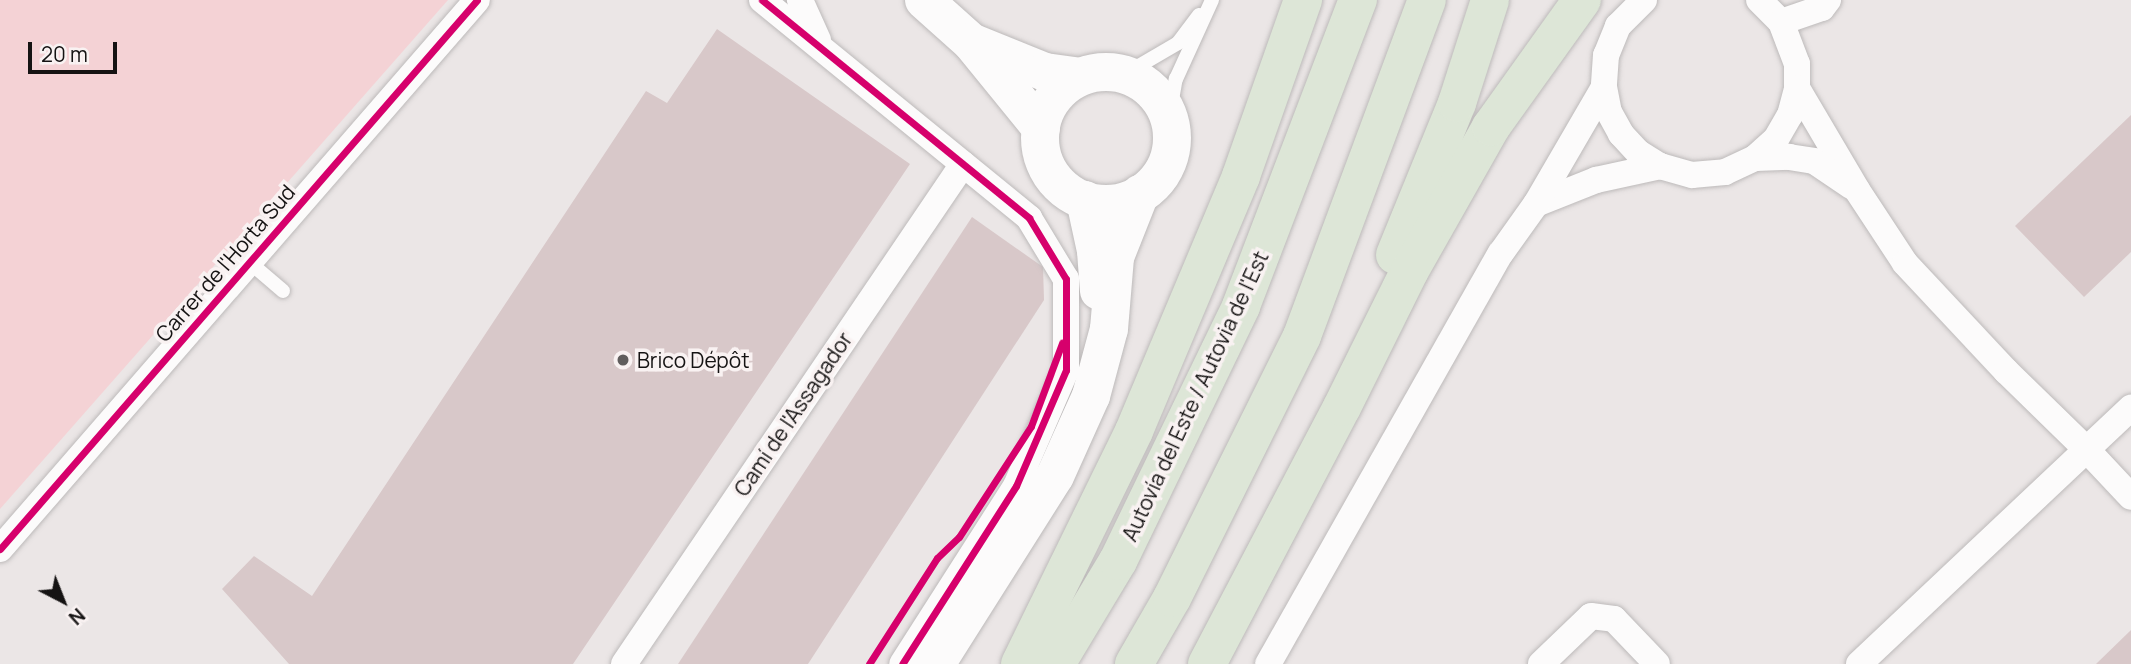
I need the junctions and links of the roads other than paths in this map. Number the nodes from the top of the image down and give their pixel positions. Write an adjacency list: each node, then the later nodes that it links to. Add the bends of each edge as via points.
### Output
1 (477, 0): 30 (street, Carrer de l'Horta Sud)
2 (762, 0): 16 (street)
3 (800, 0): 16 (street)
4 (924, 0): 15 (street)
5 (1211, 0): 17 (lane, via 1178,43); 21 (lane, via 1176,79)
6 (1303, 0): 41 (highway, via 1241,176 1139,418)
7 (1358, 0): 42 (highway, Autovía del Este / Autovia de l'Est, via 1241,306 1118,561)
8 (1427, 0): 43 (highway, via 1302,336 1172,598)
9 (1490, 0): 35 (highway, via 1457,103)
10 (1581, 0): 35 (highway, via 1491,127 1409,272)
11 (1644, 0): 19 (street, via 1618,26 1606,55)
12 (1759, 0): 14 (street)
13 (1828, 0): 14 (street, via 1822,8)
14 (1781, 22): 20 (street, via 1797,64)
15 (971, 42): 18 (street, via 1045,72); 22 (street)
16 (821, 46): 24 (street)
17 (1125, 74): 18 (street, via 1102,72); 21 (street, via 1144,83)
18 (1080, 77): 22 (street, via 1061,89)
19 (1604, 87): 25 (street, via 1609,112 1621,134); 29 (street)
20 (1797, 88): 23 (street, via 1790,115 1776,139); 26 (street)
21 (1169, 117): 27 (street, via 1173,139 1168,160 1157,180)
22 (1041, 128): 28 (street, via 1042,151 1050,172 1065,189)
23 (1755, 158): 25 (street, via 1725,172 1692,174); 26 (street, via 1814,161)
24 (963, 164): 38 (street, Camí de l'Assagador); 39 (street, via 1029,218 1066,279 1066,370 1016,486)
25 (1660, 166): 29 (street, via 1596,180)
26 (1857, 190): 34 (street, via 1913,272)
27 (1140, 194): 28 (street, via 1104,204); 32 (street, via 1115,257 1109,329)
28 (1085, 200): 32 (street, via 1096,251 1100,304)
29 (1536, 204): 45 (street, via 1501,253)
30 (248, 261): 31 (lane); 37 (street, Carrer de l'Horta Sud)
31 (283, 291)
32 (1091, 396): 40 (street, via 1055,476)
33 (2131, 408): 34 (street)
34 (2087, 450): 36 (street); 48 (street)
35 (1311, 462): 44 (highway)
36 (2131, 497)
37 (0, 549)
38 (624, 664)
39 (902, 664)
40 (936, 664)
41 (1020, 664)
42 (1056, 664)
43 (1134, 664)
44 (1207, 664)
45 (1268, 664)
46 (1541, 664): 47 (street, via 1591,616 1614,619)
47 (1657, 664)
48 (1859, 664)

